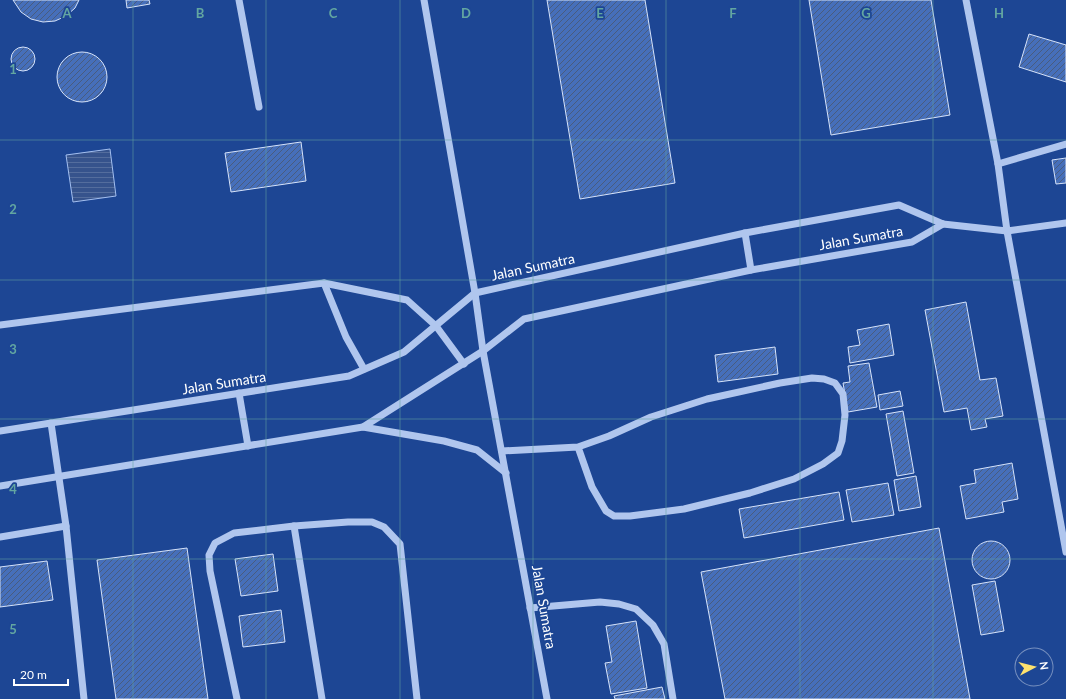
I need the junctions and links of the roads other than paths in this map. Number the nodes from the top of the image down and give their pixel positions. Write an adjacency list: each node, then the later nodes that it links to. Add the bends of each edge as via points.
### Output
1 (239, 0): 4 (lane)
2 (424, 0): 13 (lane, Jalan Sumatra)
3 (966, 0): 6 (lane)
4 (259, 107)
5 (1066, 144): 6 (lane)
6 (998, 164): 9 (lane)
7 (1066, 223): 9 (lane)
8 (943, 224): 9 (lane); 10 (lane, Jalan Sumatra, via 899,205); 11 (lane, Jalan Sumatra, via 912,242)
9 (1007, 231): 32 (lane)
10 (745, 233): 11 (lane); 13 (lane, Jalan Sumatra)
11 (751, 270): 16 (lane, Jalan Sumatra, via 524,319)
12 (324, 283): 14 (lane); 15 (lane, via 407,300); 18 (lane, via 346,337)
13 (475, 293): 15 (lane, Jalan Sumatra); 16 (lane, Jalan Sumatra)
14 (0, 326)
15 (436, 326): 17 (lane); 18 (lane, Jalan Sumatra, via 404,352)
16 (483, 351): 17 (lane, Jalan Sumatra); 25 (lane, Jalan Sumatra)
17 (464, 364): 21 (lane, Jalan Sumatra)
18 (364, 369): 19 (lane, Jalan Sumatra, via 349,376)
19 (239, 393): 20 (lane, Jalan Sumatra); 23 (lane)
20 (51, 423): 22 (lane, Jalan Sumatra); 27 (lane)
21 (363, 427): 23 (lane, Jalan Sumatra); 26 (lane, Jalan Sumatra, via 444,441 477,450)
22 (0, 431)
23 (248, 446): 27 (lane, Jalan Sumatra)
24 (578, 447): 24 (lane, via 651,417 707,400 780,383 824,378 836,382 843,394 842,441 838,453 823,464 794,478 750,493 684,509 614,516 606,511 592,487); 25 (lane)
25 (502, 451): 26 (lane, Jalan Sumatra)
26 (506, 473): 33 (lane, Jalan Sumatra)
27 (59, 477): 28 (lane, Jalan Sumatra); 29 (lane)
28 (0, 486)
29 (66, 526): 31 (lane); 34 (lane)
30 (294, 526): 35 (lane, via 234,533 216,543 209,555 210,571); 36 (lane); 37 (lane, via 372,522 384,527 400,544)
31 (0, 538)
32 (1066, 552)
33 (530, 608): 38 (lane, Jalan Sumatra); 39 (lane, via 600,602 636,609 653,625 664,644)
34 (84, 699)
35 (237, 699)
36 (322, 699)
37 (417, 699)
38 (547, 699)
39 (673, 699)

